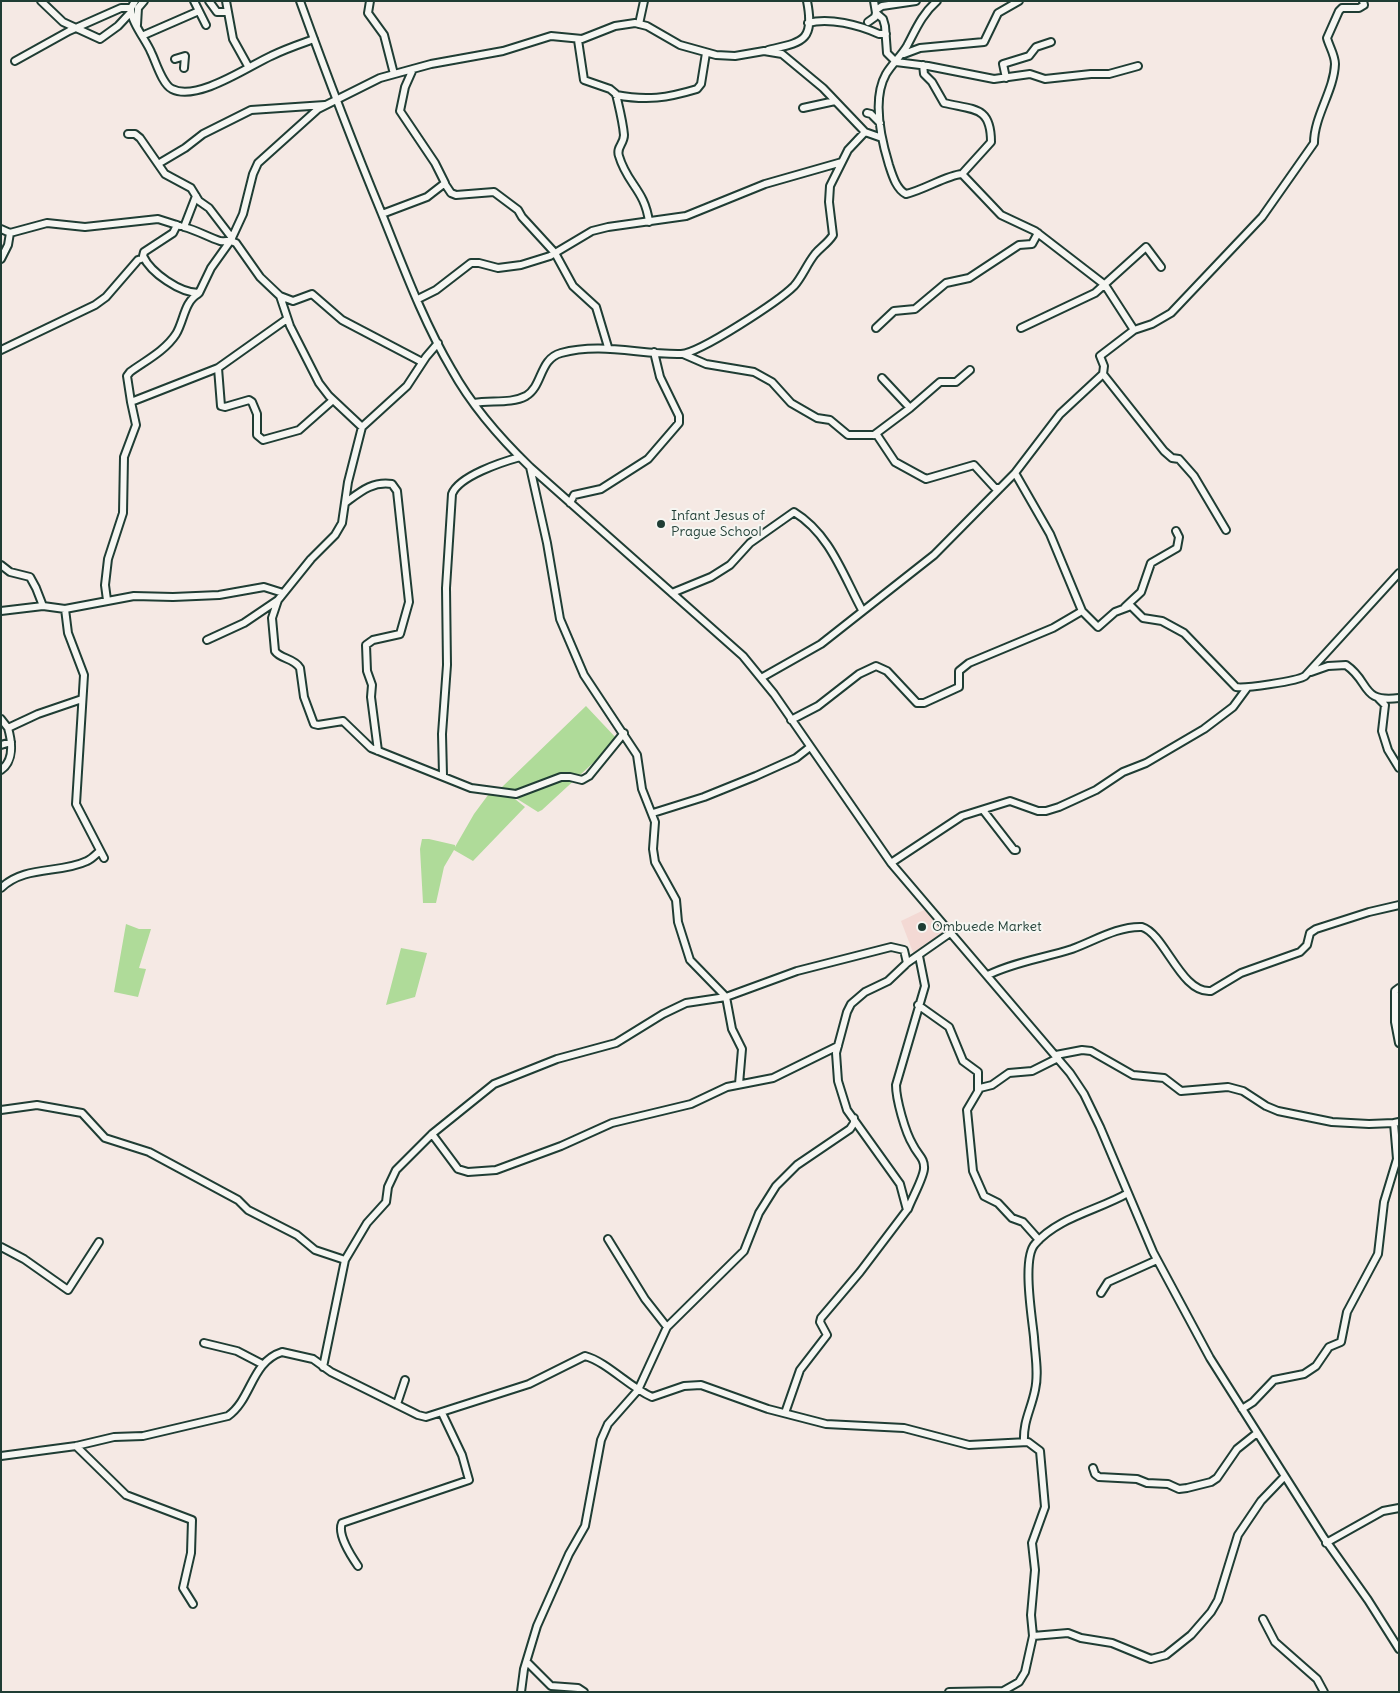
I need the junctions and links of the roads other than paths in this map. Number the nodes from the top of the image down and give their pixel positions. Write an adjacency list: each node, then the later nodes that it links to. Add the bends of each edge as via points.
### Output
1 (41, 1): 26 (street, via 65,24)
2 (135, 1): 17 (street)
3 (144, 1): 25 (street, via 138,8)
4 (194, 1): 18 (street)
5 (209, 1): 19 (street, via 219,14)
6 (226, 1): 19 (street)
7 (300, 1): 29 (street)
8 (370, 1): 43 (street, via 368,13 385,36)
9 (644, 1): 23 (street)
10 (874, 1): 20 (street)
11 (915, 1): 20 (street, via 882,6)
12 (937, 1): 16 (street)
13 (1019, 1): 34 (street, via 998,14 984,42 920,48)
14 (1363, 1): 78 (street, via 1361,8 1340,9 1328,33 1334,59 1333,77 1309,154 1262,217 1180,305 1152,324)
15 (809, 2): 22 (street)
16 (930, 4): 34 (street)
17 (131, 10): 25 (street); 26 (street, via 121,8); 26 (street, via 103,38)
18 (199, 11): 24 (street); 28 (street)
19 (228, 12): 39 (street, via 235,44)
20 (876, 12): 21 (street); 27 (street, via 883,19)
21 (868, 22)
22 (808, 23): 27 (street, via 832,20); 32 (street, via 806,36 798,44)
23 (639, 24): 30 (street, via 615,26); 33 (street, via 680,45)
24 (206, 25)
25 (137, 26): 28 (street)
26 (77, 28): 36 (street)
27 (886, 34): 37 (street, via 887,53)
28 (144, 35): 39 (street, via 163,78 174,90 188,92 202,88 240,74)
29 (314, 39): 39 (street); 46 (street)
30 (578, 40): 42 (street, via 551,36 503,51); 45 (street, via 584,80 610,89)
31 (1051, 42): 44 (street, via 1036,47 1032,54 1003,64)
32 (764, 52): 33 (street, via 727,56); 47 (street, via 782,54 791,60)
33 (706, 53): 45 (street, via 698,89 647,100)
34 (901, 56): 37 (street)
35 (175, 60): 41 (street, via 185,56)
36 (15, 61)
37 (896, 62): 38 (street); 51 (street, via 882,84)
38 (923, 65): 44 (street, via 980,78); 57 (street, via 924,74 944,103 966,107 988,118 991,142)
39 (248, 66)
40 (1138, 66): 44 (street, via 1109,74 1045,79 1030,74)
41 (184, 68)
42 (414, 69): 43 (street); 58 (street, via 407,80 400,111 436,163)
43 (394, 74): 46 (street)
44 (1006, 78)
45 (616, 95): 61 (street, via 624,137 618,148 619,156 626,176 644,200)
46 (336, 99): 48 (street); 60 (street)
47 (835, 101): 49 (street); 52 (street)
48 (325, 105): 56 (street, via 250,110 200,136); 66 (street, via 258,163 251,178 245,210)
49 (803, 108)
50 (867, 114): 51 (street)
51 (880, 123): 54 (street)
52 (865, 132): 54 (street); 55 (street)
53 (128, 134): 56 (street, via 140,138)
54 (882, 138): 57 (street, via 891,172 904,193)
55 (842, 162): 61 (street, via 765,184 686,216); 83 (street, via 829,193 833,235 814,255 799,280 779,298 704,347)
56 (158, 164): 59 (street, via 167,176 188,186)
57 (962, 174): 65 (street, via 1001,215)
58 (445, 184): 60 (street, via 427,197); 67 (street, via 453,195 496,192 518,210)
59 (196, 196): 62 (street); 66 (street, via 209,208)
60 (382, 214): 74 (street)
61 (649, 222): 67 (street, via 592,231)
62 (181, 226): 64 (street, via 158,219 85,227 47,223); 66 (street, via 222,241); 68 (street, via 144,252)
63 (1, 229): 64 (street)
64 (10, 233): 69 (street)
65 (1038, 233): 71 (street); 76 (street, via 1032,244 1019,245 969,278 946,282 915,310 894,311)
66 (231, 239): 72 (street); 73 (street)
67 (555, 253): 74 (street, via 509,268 471,263 436,290); 80 (street, via 573,286 598,310)
68 (144, 258): 72 (street, via 155,274); 81 (street, via 138,260 95,305)
69 (1, 259)
70 (1161, 267): 71 (street, via 1146,247)
71 (1106, 285): 77 (street, via 1085,299); 78 (street)
72 (199, 293): 90 (street, via 192,298 176,335 127,376)
73 (280, 296): 75 (street); 84 (street, via 294,300 312,294 342,320)
74 (418, 299): 79 (street)
75 (287, 319): 85 (street); 89 (street, via 316,379)
76 (876, 328)
77 (1021, 328)
78 (1134, 330): 87 (street, via 1100,356)
79 (438, 344): 84 (street); 91 (street)
80 (608, 347): 82 (street); 91 (street, via 555,355 546,363 526,396)
81 (1, 350)
82 (654, 352): 83 (street); 100 (street, via 660,377 679,416 679,423 648,459 601,489 574,496)
83 (683, 354): 94 (street, via 706,364 754,372 772,382 791,403 817,418 830,420 846,434)
84 (422, 362): 93 (street, via 407,386)
85 (218, 368): 89 (street, via 221,406 252,402 257,414 256,432 263,440 299,430); 90 (street)
86 (970, 370): 92 (street, via 956,382 940,382)
87 (1103, 374): 97 (street, via 1060,414); 101 (street, via 1164,451 1179,459 1194,476)
88 (882, 378): 92 (street)
89 (333, 400): 93 (street)
90 (131, 402): 107 (street, via 136,425 124,457 123,513 108,559)
91 (474, 402): 95 (street)
92 (910, 408): 94 (street)
93 (362, 427): 99 (street)
94 (872, 436): 98 (street, via 880,437 895,462 922,479 974,465 996,488)
95 (520, 457): 96 (street); 134 (street, via 490,467 458,486 452,494 446,588)
96 (530, 467): 100 (street); 127 (street, via 548,543 560,619 584,675)
97 (1015, 473): 98 (street); 113 (street, via 1050,534)
98 (1000, 488): 112 (street, via 934,556)
99 (345, 503): 106 (street, via 342,523 335,535); 131 (street, via 377,484 393,485 397,491 409,602 400,634 373,640 366,645)
100 (570, 503): 105 (street)
101 (1226, 530)
102 (1176, 532): 110 (street, via 1179,537 1177,548 1151,562 1141,592)
103 (1, 565): 109 (street, via 10,572 30,577)
104 (1399, 573): 116 (street)
105 (672, 592): 112 (street, via 711,577 730,565 750,543 794,512 820,536 838,559); 119 (street, via 726,640)
106 (283, 593): 107 (street, via 264,587 219,595 134,596); 108 (street)
107 (107, 600): 111 (street)
108 (278, 600): 115 (street, via 244,623); 131 (street, via 272,618 275,651 300,668 304,696 313,722 318,725 343,721 365,744)
109 (42, 606): 111 (street); 114 (street)
110 (1125, 607): 113 (street, via 1098,627); 120 (street, via 1131,606 1144,618 1162,621 1182,631 1233,685)
111 (65, 609): 122 (street, via 68,633 84,672)
112 (862, 610): 119 (street, via 821,644)
113 (1082, 611): 125 (street, via 1052,628 969,663 959,671 959,687 924,703 916,703 891,674 878,666 859,674 818,706)
114 (1, 612)
115 (207, 640)
116 (1327, 652): 117 (street, via 1321,664); 118 (street)
117 (1328, 666): 118 (street); 123 (street, via 1350,668 1366,691)
118 (1308, 673): 120 (street, via 1296,680)
119 (761, 678): 125 (street)
120 (1247, 688): 135 (street, via 1233,707 1194,736 1059,807 1041,811 1010,802)
121 (1399, 698): 123 (street)
122 (82, 699): 126 (street); 138 (street, via 76,800)
123 (1378, 699): 132 (street, via 1385,705 1382,731)
124 (1, 719): 126 (street)
125 (791, 720): 130 (street)
126 (8, 728): 128 (street)
127 (624, 734): 134 (street, via 583,779 561,778 511,794 468,788); 136 (street, via 637,755 642,789)
128 (11, 742): 129 (street); 133 (street, via 7,764)
129 (1, 745)
130 (810, 747): 136 (street, via 796,758 756,776); 140 (street)
131 (378, 751): 134 (street)
132 (1399, 768)
133 (1, 770)
134 (443, 775)
135 (983, 810): 137 (street); 140 (street, via 952,820)
136 (653, 813): 148 (street, via 654,858 676,900 678,922 687,953)
137 (1016, 850)
138 (100, 851): 139 (street); 141 (street, via 89,860 28,874)
139 (104, 858)
140 (891, 863): 143 (street)
141 (1, 888)
142 (1399, 905): 146 (street, via 1316,929 1310,933 1307,945 1300,952 1241,974 1211,991 1196,988 1151,932 1139,926)
143 (950, 934): 144 (street); 146 (street)
144 (919, 956): 145 (street); 149 (street, via 926,986)
145 (907, 963): 148 (street, via 904,950 891,947 797,971); 151 (street, via 851,1004)
146 (988, 975): 152 (street)
147 (1399, 988): 150 (street, via 1393,1000)
148 (726, 997): 153 (street, via 731,1025 742,1049); 158 (street, via 686,1003 616,1043 557,1059 494,1084)
149 (918, 1005): 154 (street, via 948,1027 965,1064 978,1072); 160 (street, via 896,1084 909,1137 921,1154 924,1166)
150 (1399, 1043)
151 (838, 1046): 153 (street, via 773,1078); 156 (street, via 838,1081 847,1110)
152 (1057, 1057): 154 (street, via 1032,1071 1009,1073); 157 (street, via 1091,1050 1133,1075 1164,1078 1181,1091 1228,1087 1243,1091 1278,1110 1336,1122); 159 (street, via 1090,1106)
153 (739, 1084): 158 (street, via 684,1106 612,1123 496,1170 468,1172 458,1169)
154 (978, 1090): 162 (street, via 967,1110 974,1175 984,1196 998,1203 1014,1219 1022,1221)
155 (1, 1110): 165 (street, via 37,1106 82,1113 105,1138 156,1156 238,1200 248,1210 293,1232 315,1250)
156 (854, 1118): 160 (street, via 900,1184); 168 (street, via 850,1129 780,1181 763,1204 744,1251)
157 (1396, 1123): 175 (street, via 1397,1160 1384,1202 1378,1254 1347,1312 1340,1342 1329,1346 1322,1360 1304,1374 1274,1380)
158 (432, 1134): 165 (street, via 396,1170 388,1187 386,1202 367,1223)
159 (1128, 1192): 162 (street, via 1055,1228); 166 (street)
160 (907, 1210): 177 (street, via 821,1318 826,1337 800,1370)
161 (608, 1239): 168 (street)
162 (1039, 1240): 179 (street, via 1031,1249 1030,1257 1036,1380 1024,1424)
163 (99, 1242): 164 (street, via 68,1290)
164 (1, 1247)
165 (345, 1260): 171 (street)
166 (1157, 1260): 167 (street, via 1108,1282); 175 (street)
167 (1101, 1293)
168 (667, 1327): 173 (street)
169 (204, 1343): 170 (street, via 237,1351)
170 (262, 1364): 171 (street, via 276,1354 288,1352 312,1359); 180 (street, via 238,1406 228,1416 151,1435 114,1437)
171 (323, 1367): 174 (street)
172 (405, 1380): 174 (street)
173 (638, 1390): 176 (street, via 598,1362 582,1356 529,1384); 177 (street, via 657,1396 684,1386 701,1385); 191 (street, via 604,1431 582,1534 546,1604)
174 (397, 1404): 176 (street, via 418,1415)
175 (1242, 1410): 178 (street)
176 (442, 1413): 186 (street, via 462,1455 469,1480 342,1523 344,1538)
177 (785, 1413): 179 (street, via 826,1424 904,1428 969,1445)
178 (1257, 1433): 182 (street, via 1237,1449 1214,1480 1187,1488 1178,1489 1137,1479 1099,1477); 183 (street)
179 (1024, 1442): 189 (street, via 1040,1451 1045,1500 1044,1516 1032,1543 1035,1570 1031,1615)
180 (76, 1446): 181 (street); 187 (street, via 126,1495 192,1520 192,1545 183,1588)
181 (1, 1456)
182 (1093, 1468)
183 (1284, 1476): 185 (street); 189 (street, via 1256,1507 1238,1535 1218,1600 1211,1612 1192,1635 1166,1655 1151,1659 1112,1643 1068,1633)
184 (1399, 1508): 185 (street, via 1383,1511)
185 (1326, 1543): 190 (street)
186 (358, 1566)
187 (193, 1604)
188 (1263, 1618): 195 (street, via 1273,1640 1317,1680)
189 (1033, 1636): 194 (street, via 1025,1672 1013,1687 1003,1691)
190 (1399, 1649)
191 (527, 1662): 192 (street); 193 (street, via 551,1686 578,1688)
192 (521, 1692)
193 (584, 1692)
194 (949, 1692)
195 (1324, 1692)

